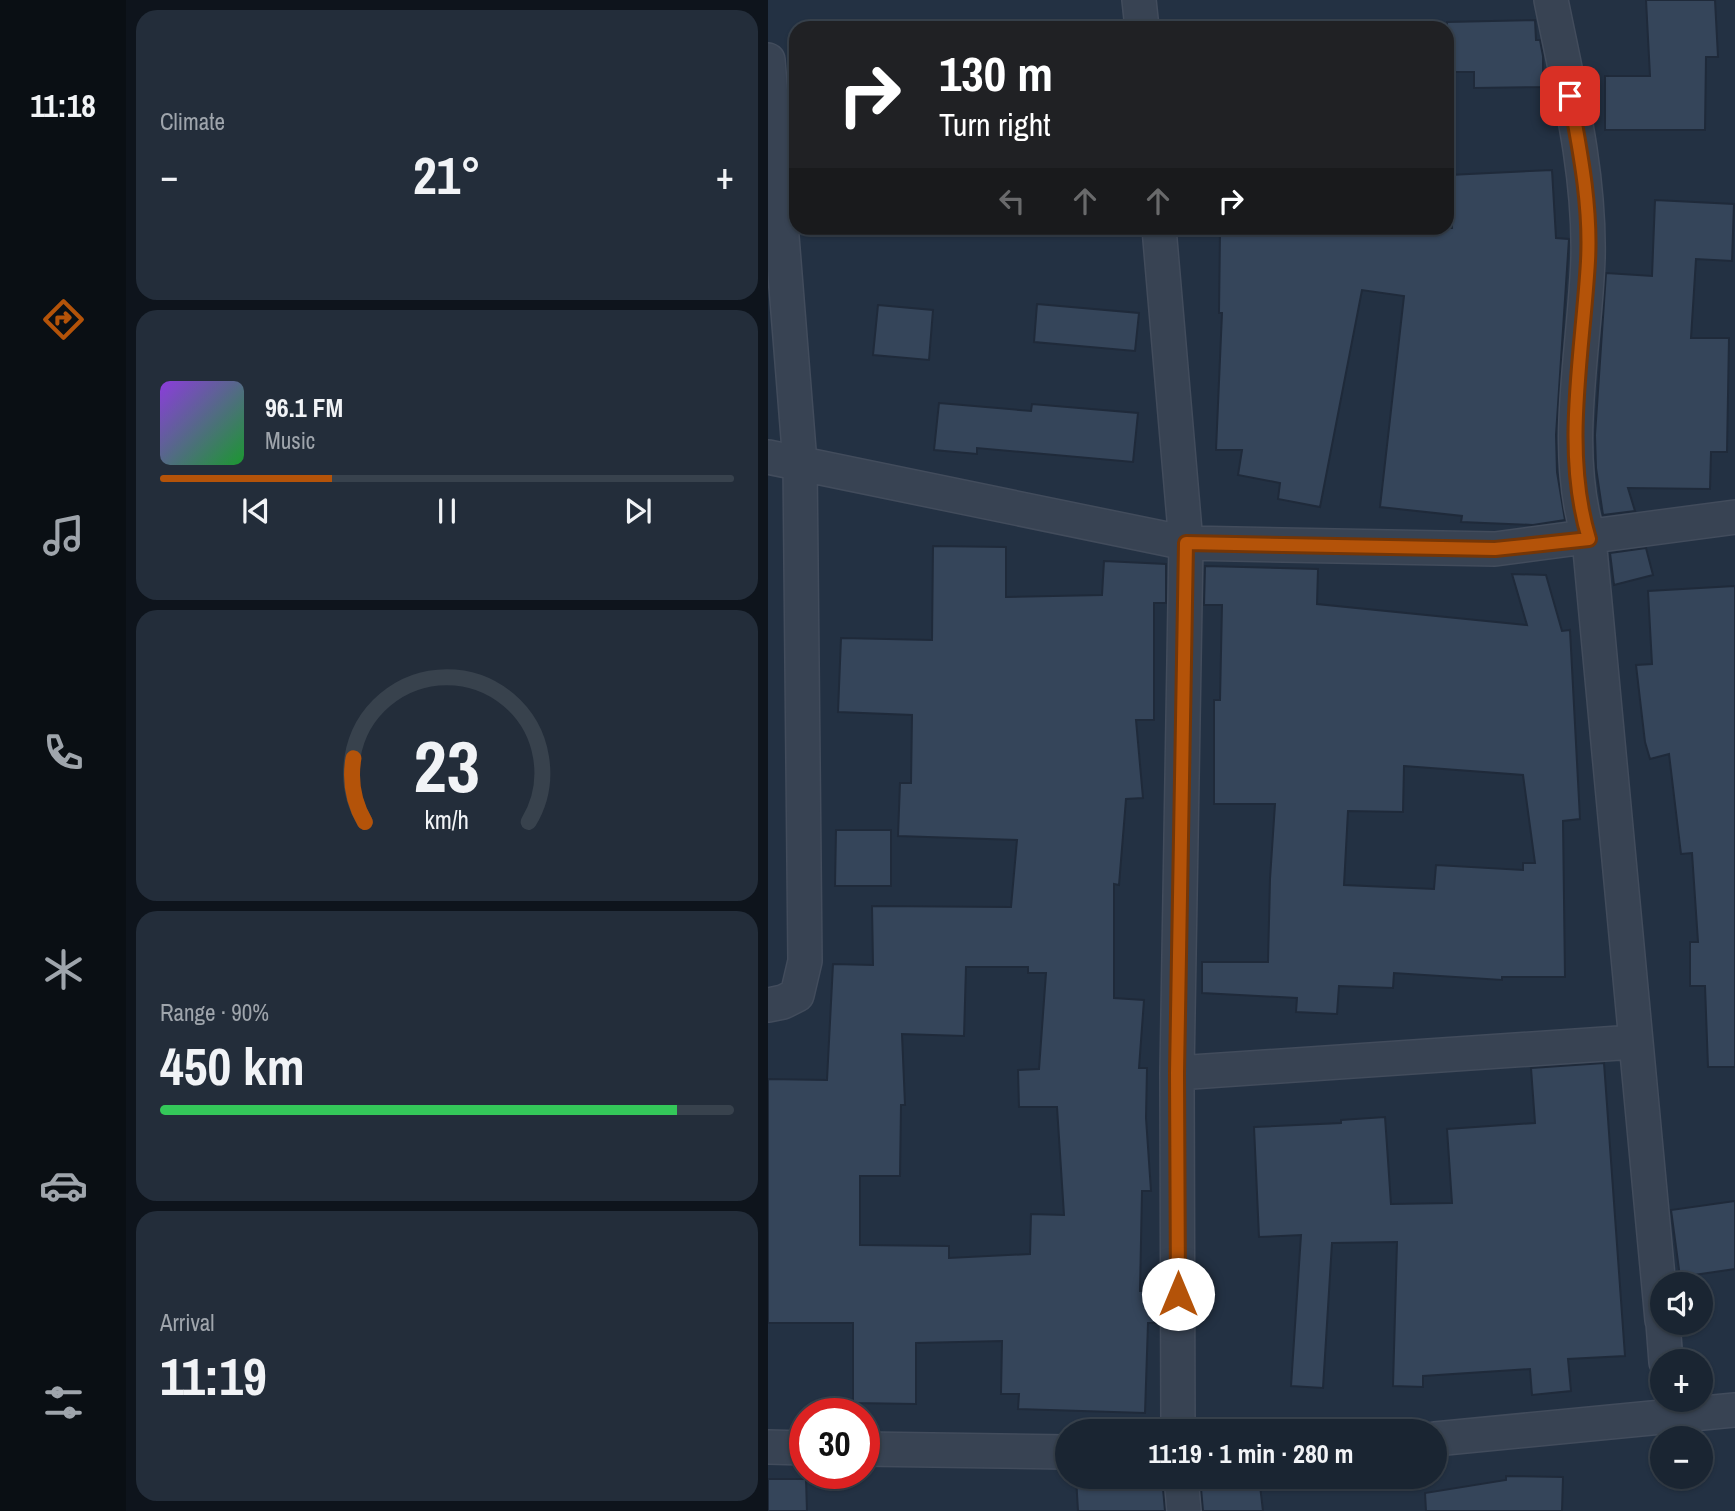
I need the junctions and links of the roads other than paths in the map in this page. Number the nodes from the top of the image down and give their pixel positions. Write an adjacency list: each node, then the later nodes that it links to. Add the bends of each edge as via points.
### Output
1 (1139, 0): 3 (street)
2 (1551, 0): 8 (street, via 1585,179 1588,258 1576,424 1580,511)
3 (1141, 21)
4 (768, 60): 6 (street)
5 (1160, 235): 9 (street)
6 (784, 460): 9 (street); 10 (street, via 805,961 797,995)
7 (1735, 517): 8 (street)
8 (1589, 539): 9 (street, via 1495,549); 11 (street)
9 (1186, 543): 12 (street)
10 (768, 1005)
11 (1634, 1042): 12 (street); 13 (street)
12 (1177, 1073): 17 (street)
13 (1657, 1272)
14 (1713, 1409): 15 (street)
15 (1735, 1410)
16 (1650, 1411): 18 (street)
17 (1178, 1419)
18 (1447, 1437)
19 (768, 1447): 20 (street)
20 (789, 1448)
21 (880, 1449): 22 (street)
22 (1055, 1452)
23 (1182, 1489): 24 (street)
24 (1184, 1511)

